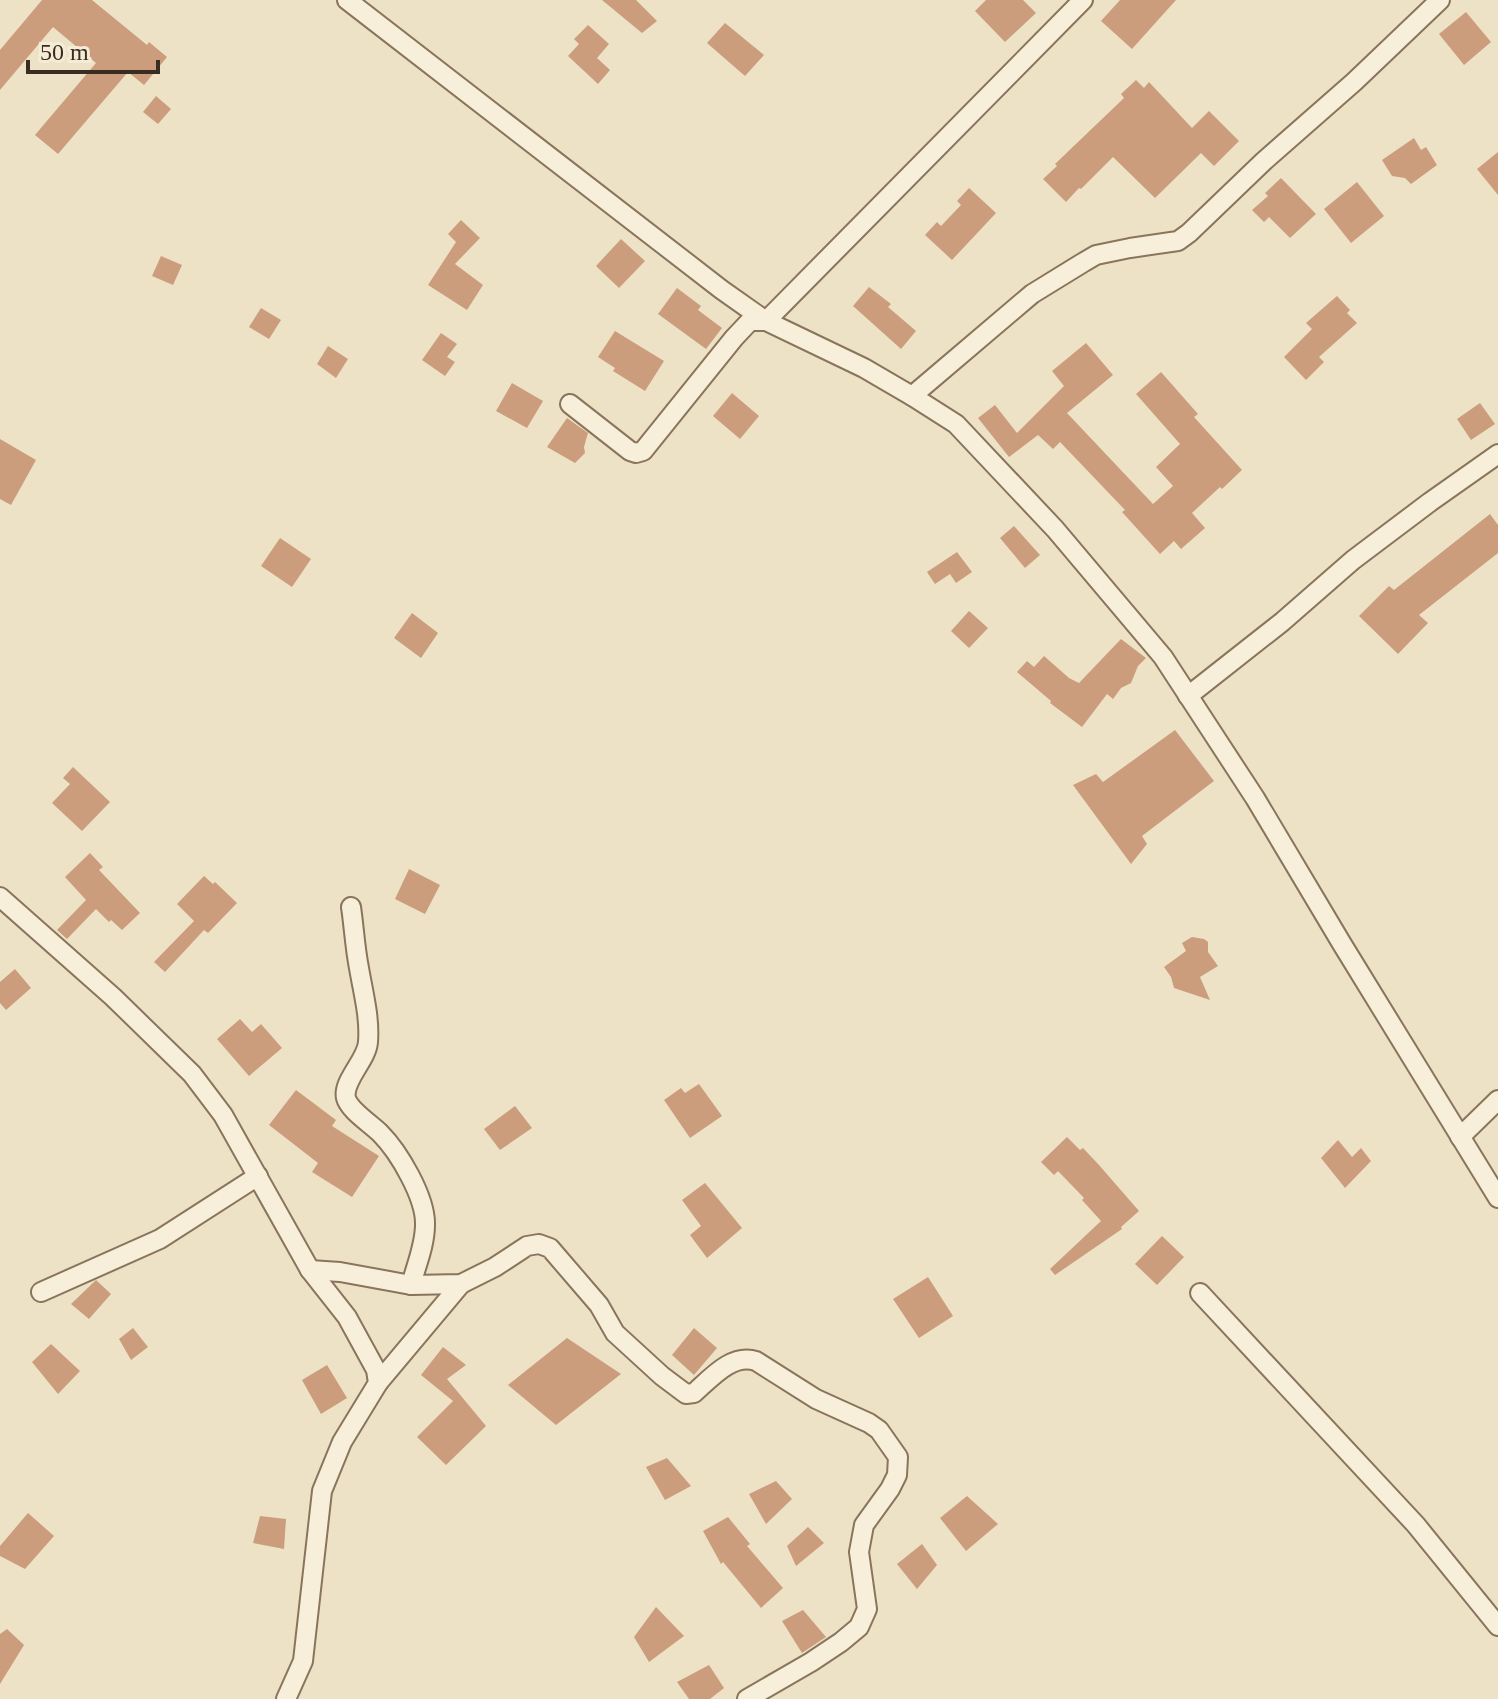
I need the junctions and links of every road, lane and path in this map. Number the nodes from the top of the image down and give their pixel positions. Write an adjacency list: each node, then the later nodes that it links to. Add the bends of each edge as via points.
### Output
1 (347, 0): 4 (street)
2 (1083, 0): 4 (street)
3 (1440, 0): 5 (street, via 1189,233 1178,241 1096,255 1084,262 1032,294)
4 (766, 321): 5 (street); 6 (street, via 750,321 643,451 630,451)
5 (912, 396): 8 (street, via 956,424 1055,529 1163,657)
6 (570, 404)
7 (1498, 454): 8 (street, via 1353,560)
8 (1188, 696): 12 (street)
9 (0, 897): 13 (street, via 192,1074)
10 (351, 907): 17 (street, via 368,1044 346,1097 408,1169 425,1214)
11 (1498, 1100): 12 (street)
12 (1460, 1137): 14 (street)
13 (258, 1176): 15 (street); 18 (street, via 160,1239)
14 (1498, 1198)
15 (310, 1270): 17 (street); 20 (street, via 347,1317)
16 (461, 1284): 17 (street); 20 (street); 23 (street, via 527,1246 550,1248 599,1305 615,1333 686,1394 746,1357 869,1423 894,1451 897,1475 864,1525 861,1539 867,1609 859,1627)
17 (411, 1285)
18 (41, 1292)
19 (1200, 1293): 21 (street, via 1416,1525)
20 (378, 1383): 22 (street, via 342,1442 322,1491 303,1661)
21 (1498, 1626)
22 (286, 1699)
23 (747, 1699)

